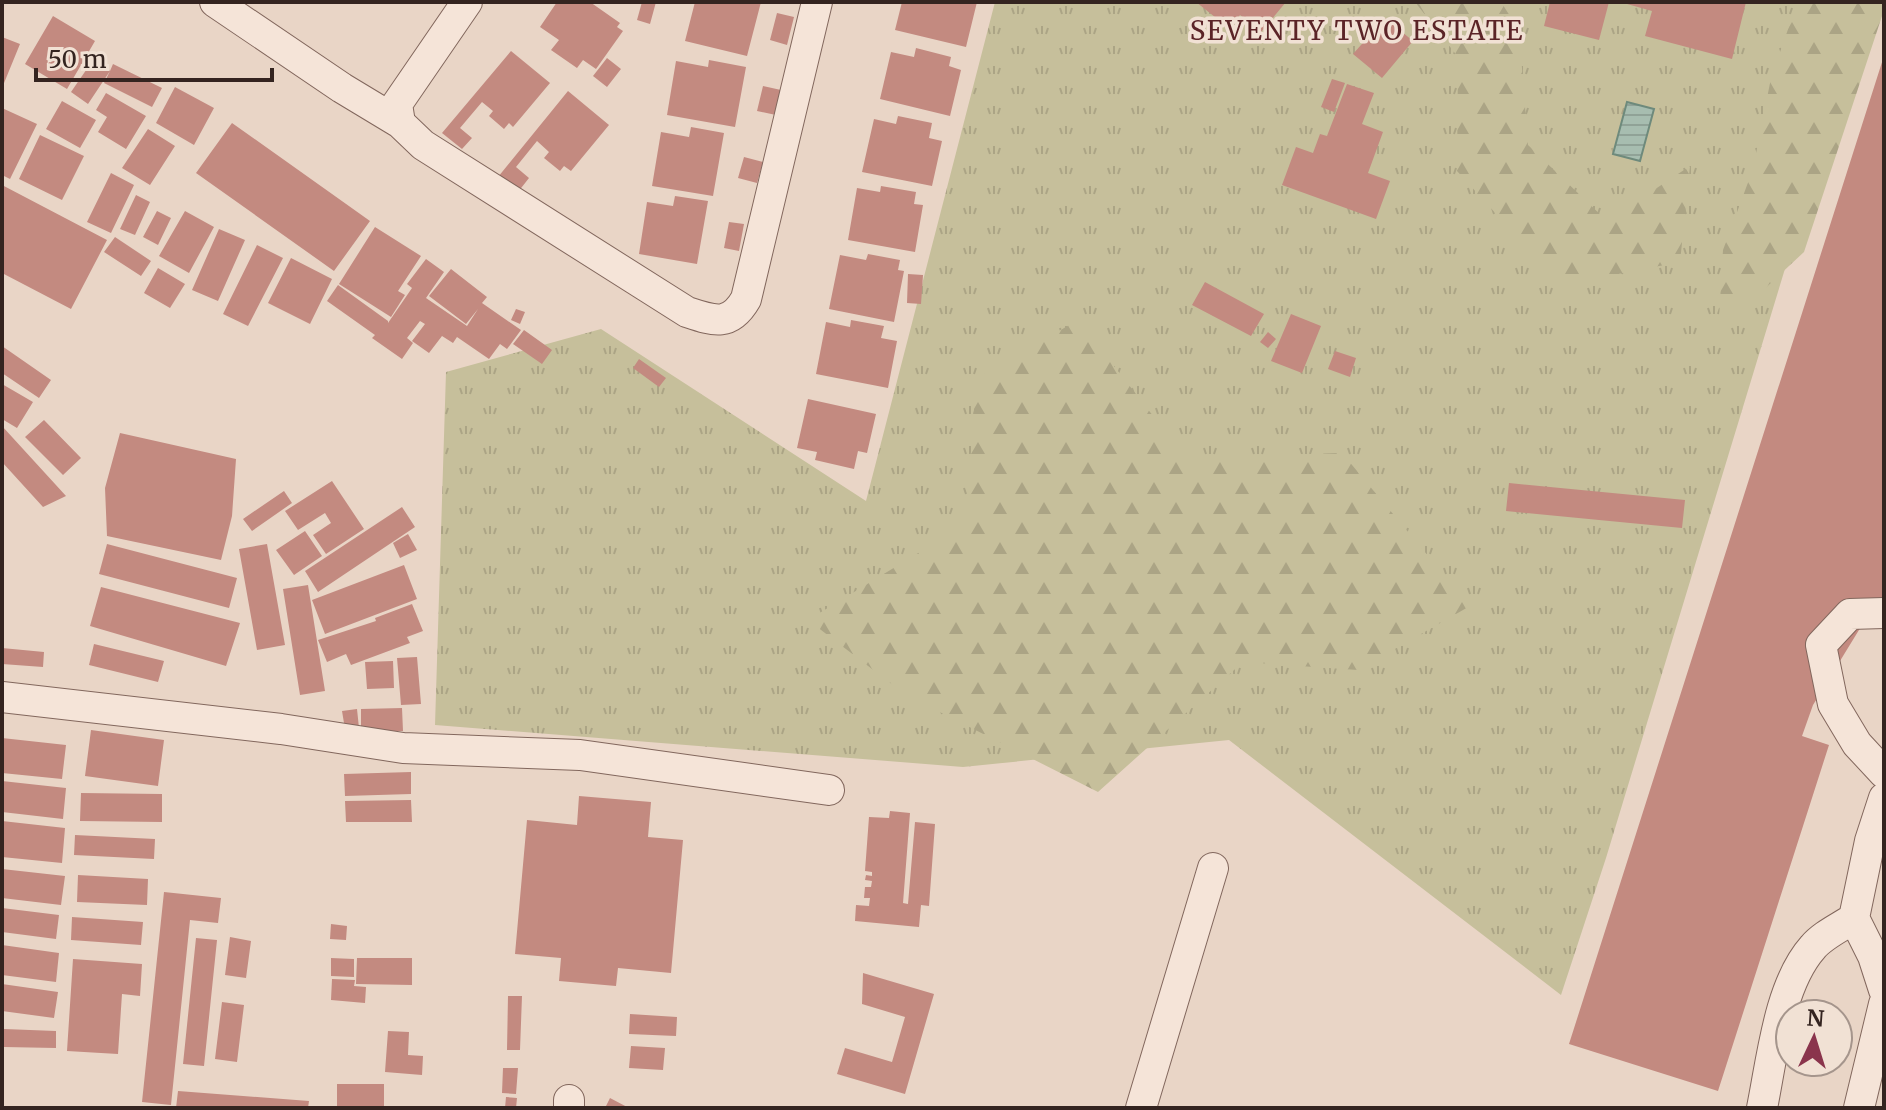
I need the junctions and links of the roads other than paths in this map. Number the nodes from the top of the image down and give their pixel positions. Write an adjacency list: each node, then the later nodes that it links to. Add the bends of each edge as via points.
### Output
1 (215, 2): 4 (street)
2 (467, 2): 4 (street, via 397,104)
3 (817, 2): 4 (street, via 749,290 738,314 728,319 687,312 423,145)
4 (400, 123)
5 (1884, 613): 7 (street, via 1850,614 1821,645 1833,704 1857,744)
6 (2, 697): 8 (street, via 403,748 580,755)
7 (1884, 773)
8 (829, 790)
9 (1884, 798): 11 (street, via 1870,841)
10 (1213, 868): 15 (street)
11 (1873, 886): 12 (street)
12 (1854, 918): 13 (street); 16 (street, via 1814,945 1795,972)
13 (1884, 990)
14 (1884, 1004): 17 (street)
15 (1141, 1108)
16 (1762, 1108)
17 (1859, 1108)

